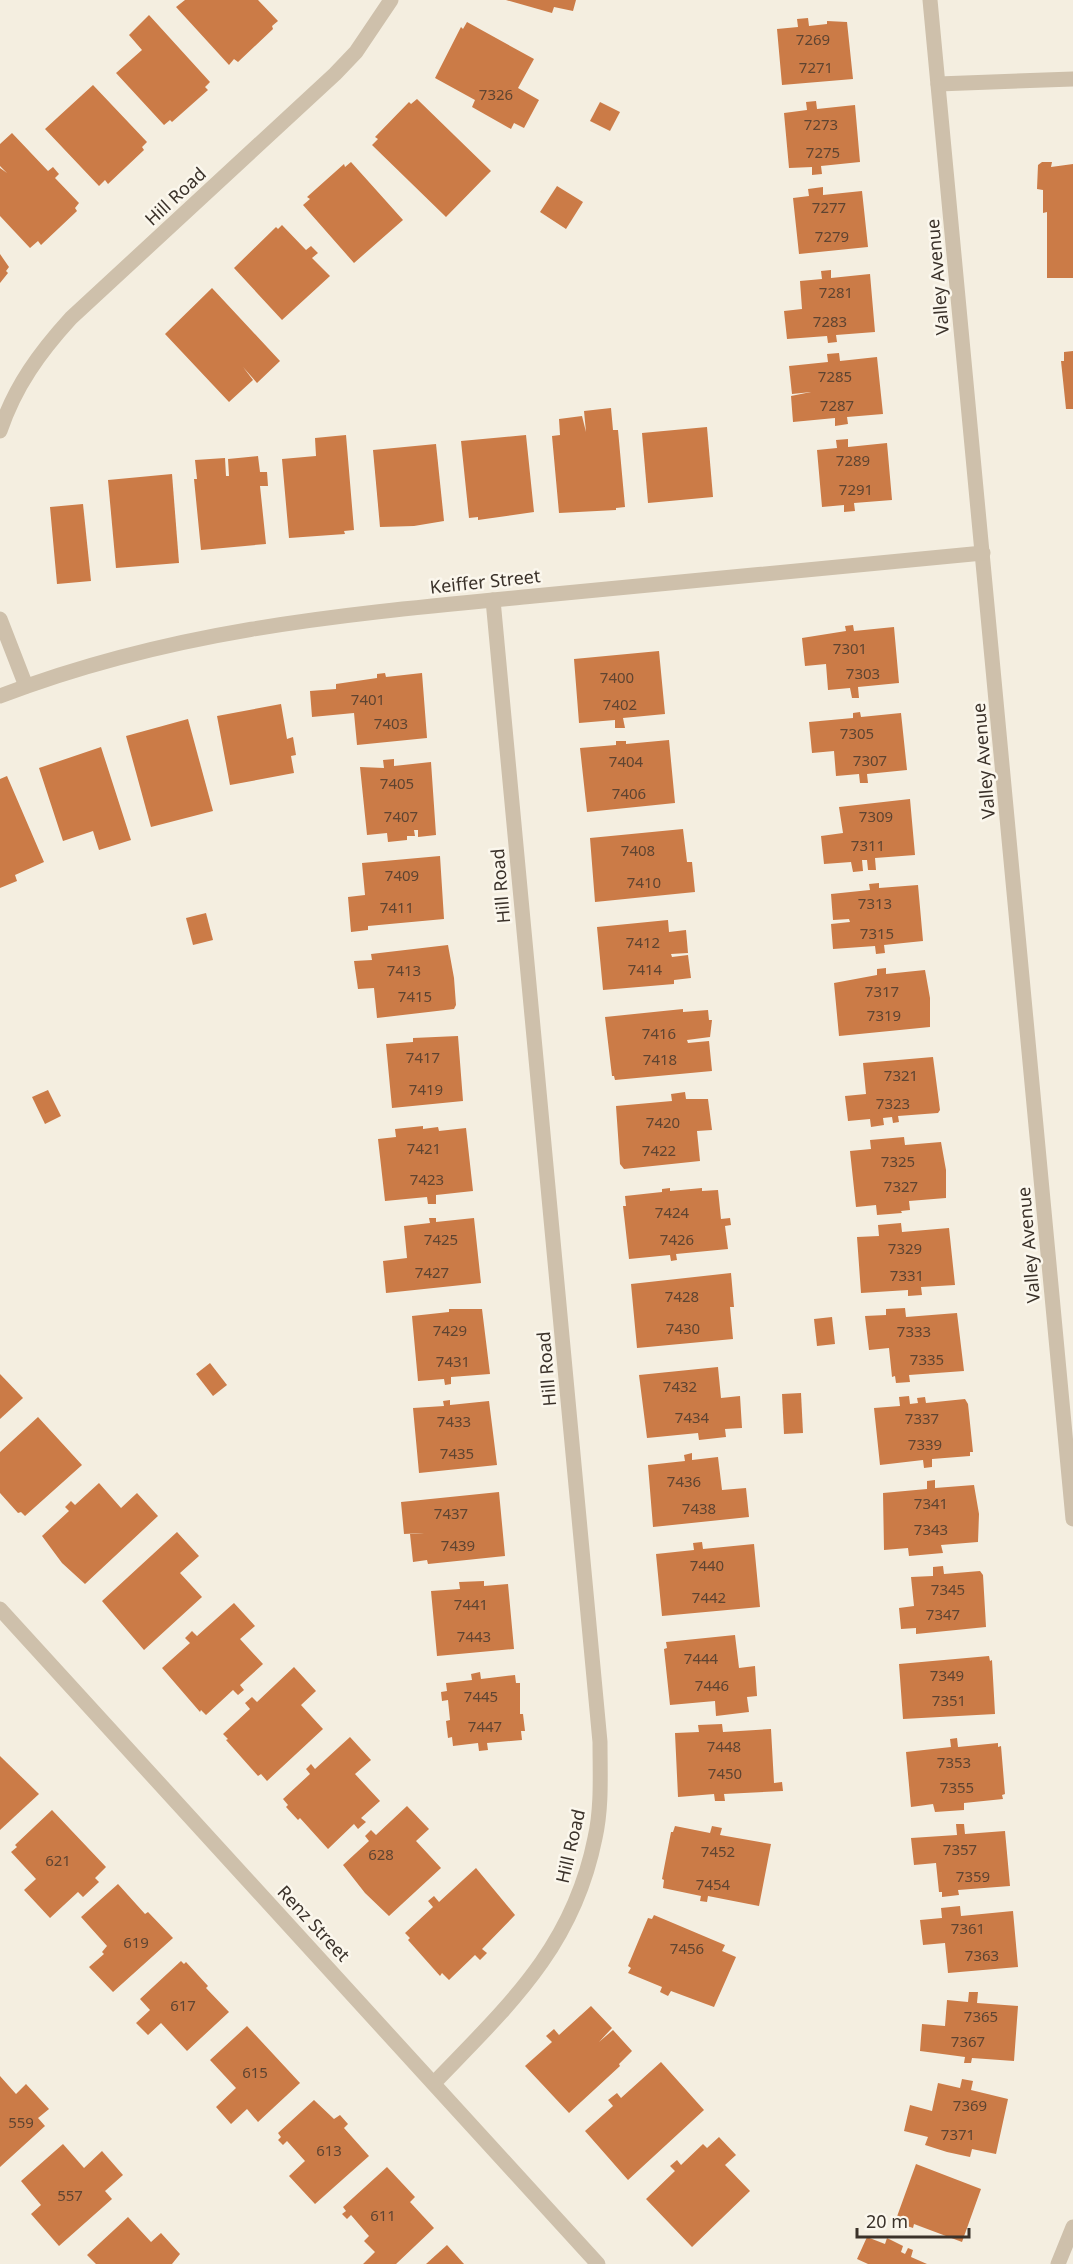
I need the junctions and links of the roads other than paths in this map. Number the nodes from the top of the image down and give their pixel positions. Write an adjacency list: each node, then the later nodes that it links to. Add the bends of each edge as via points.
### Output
1 (391, 0): 5 (street, Hill Road, via 356,52 335,74 42,350 22,380)
2 (930, 0): 4 (street, Valley Avenue)
3 (1073, 79): 4 (street)
4 (938, 84): 6 (street, Valley Avenue)
5 (0, 430)
6 (983, 553): 7 (street, Keiffer Street); 11 (street, Valley Avenue)
7 (493, 600): 9 (street, Keiffer Street, via 205,635 91,664); 13 (street, Hill Road, via 600,1742 600,1792 596,1836 586,1877 566,1925 532,1979)
8 (0, 619): 9 (street)
9 (26, 686): 10 (street, Keiffer Street)
10 (0, 696)
11 (1073, 1519)
12 (0, 1610): 13 (street, Renz Street)
13 (434, 2084): 15 (street, Renz Street)
14 (1073, 2228): 16 (street)
15 (598, 2264)
16 (1059, 2264)

